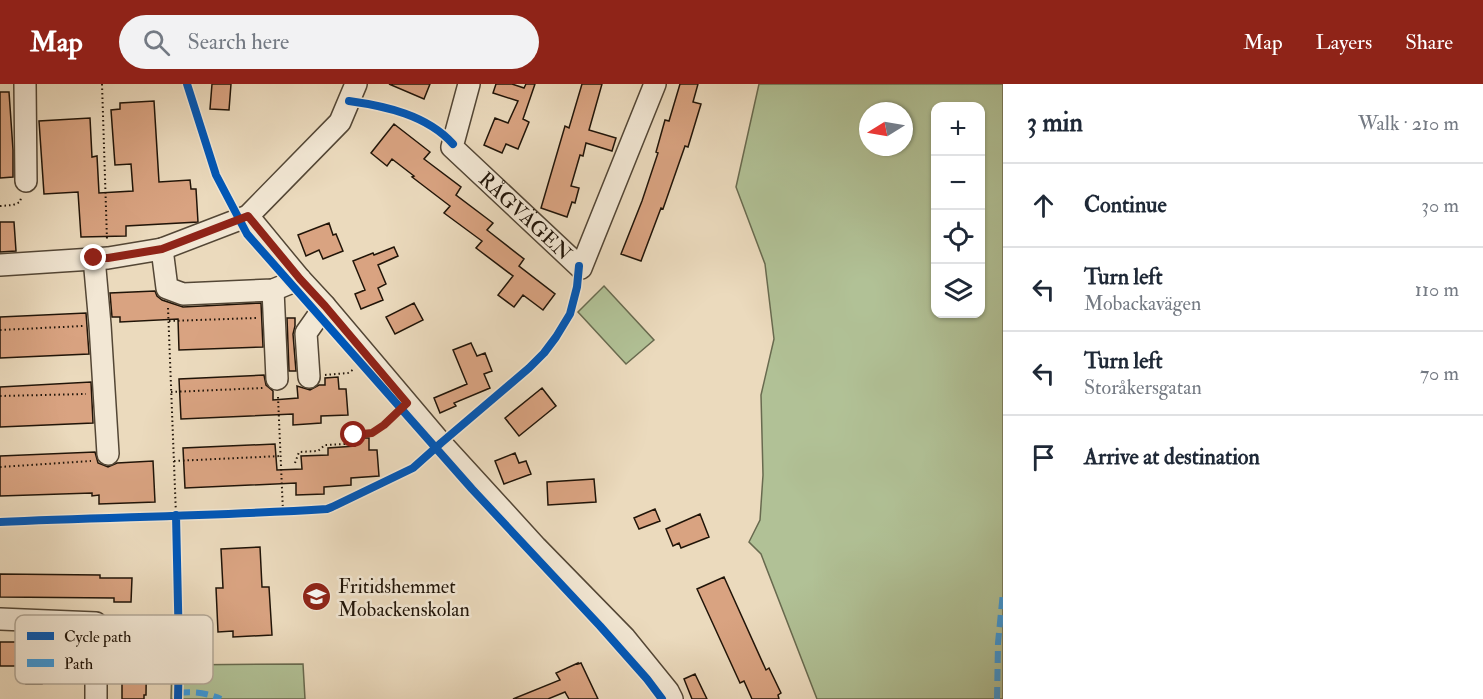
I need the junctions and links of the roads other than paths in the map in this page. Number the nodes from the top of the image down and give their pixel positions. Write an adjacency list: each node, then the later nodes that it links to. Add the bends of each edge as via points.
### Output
1 (25, 84): 5 (street)
2 (356, 84): 6 (street, via 340,122)
3 (469, 84): 4 (street, RÅGVÄGEN, via 452,147 581,268)
4 (656, 84)
5 (26, 181)
6 (248, 216): 7 (street); 10 (street)
7 (162, 249): 8 (street); 11 (street, via 167,288 183,294)
8 (101, 258): 9 (street); 15 (street, via 100,325)
9 (0, 265)
10 (300, 279): 11 (street); 12 (street)
11 (273, 290): 14 (street)
12 (325, 306): 13 (street, via 306,333); 18 (street, via 536,547 625,638)
13 (309, 377)
14 (278, 383)
15 (108, 454)
16 (0, 619): 17 (street)
17 (15, 620)
18 (663, 696)

